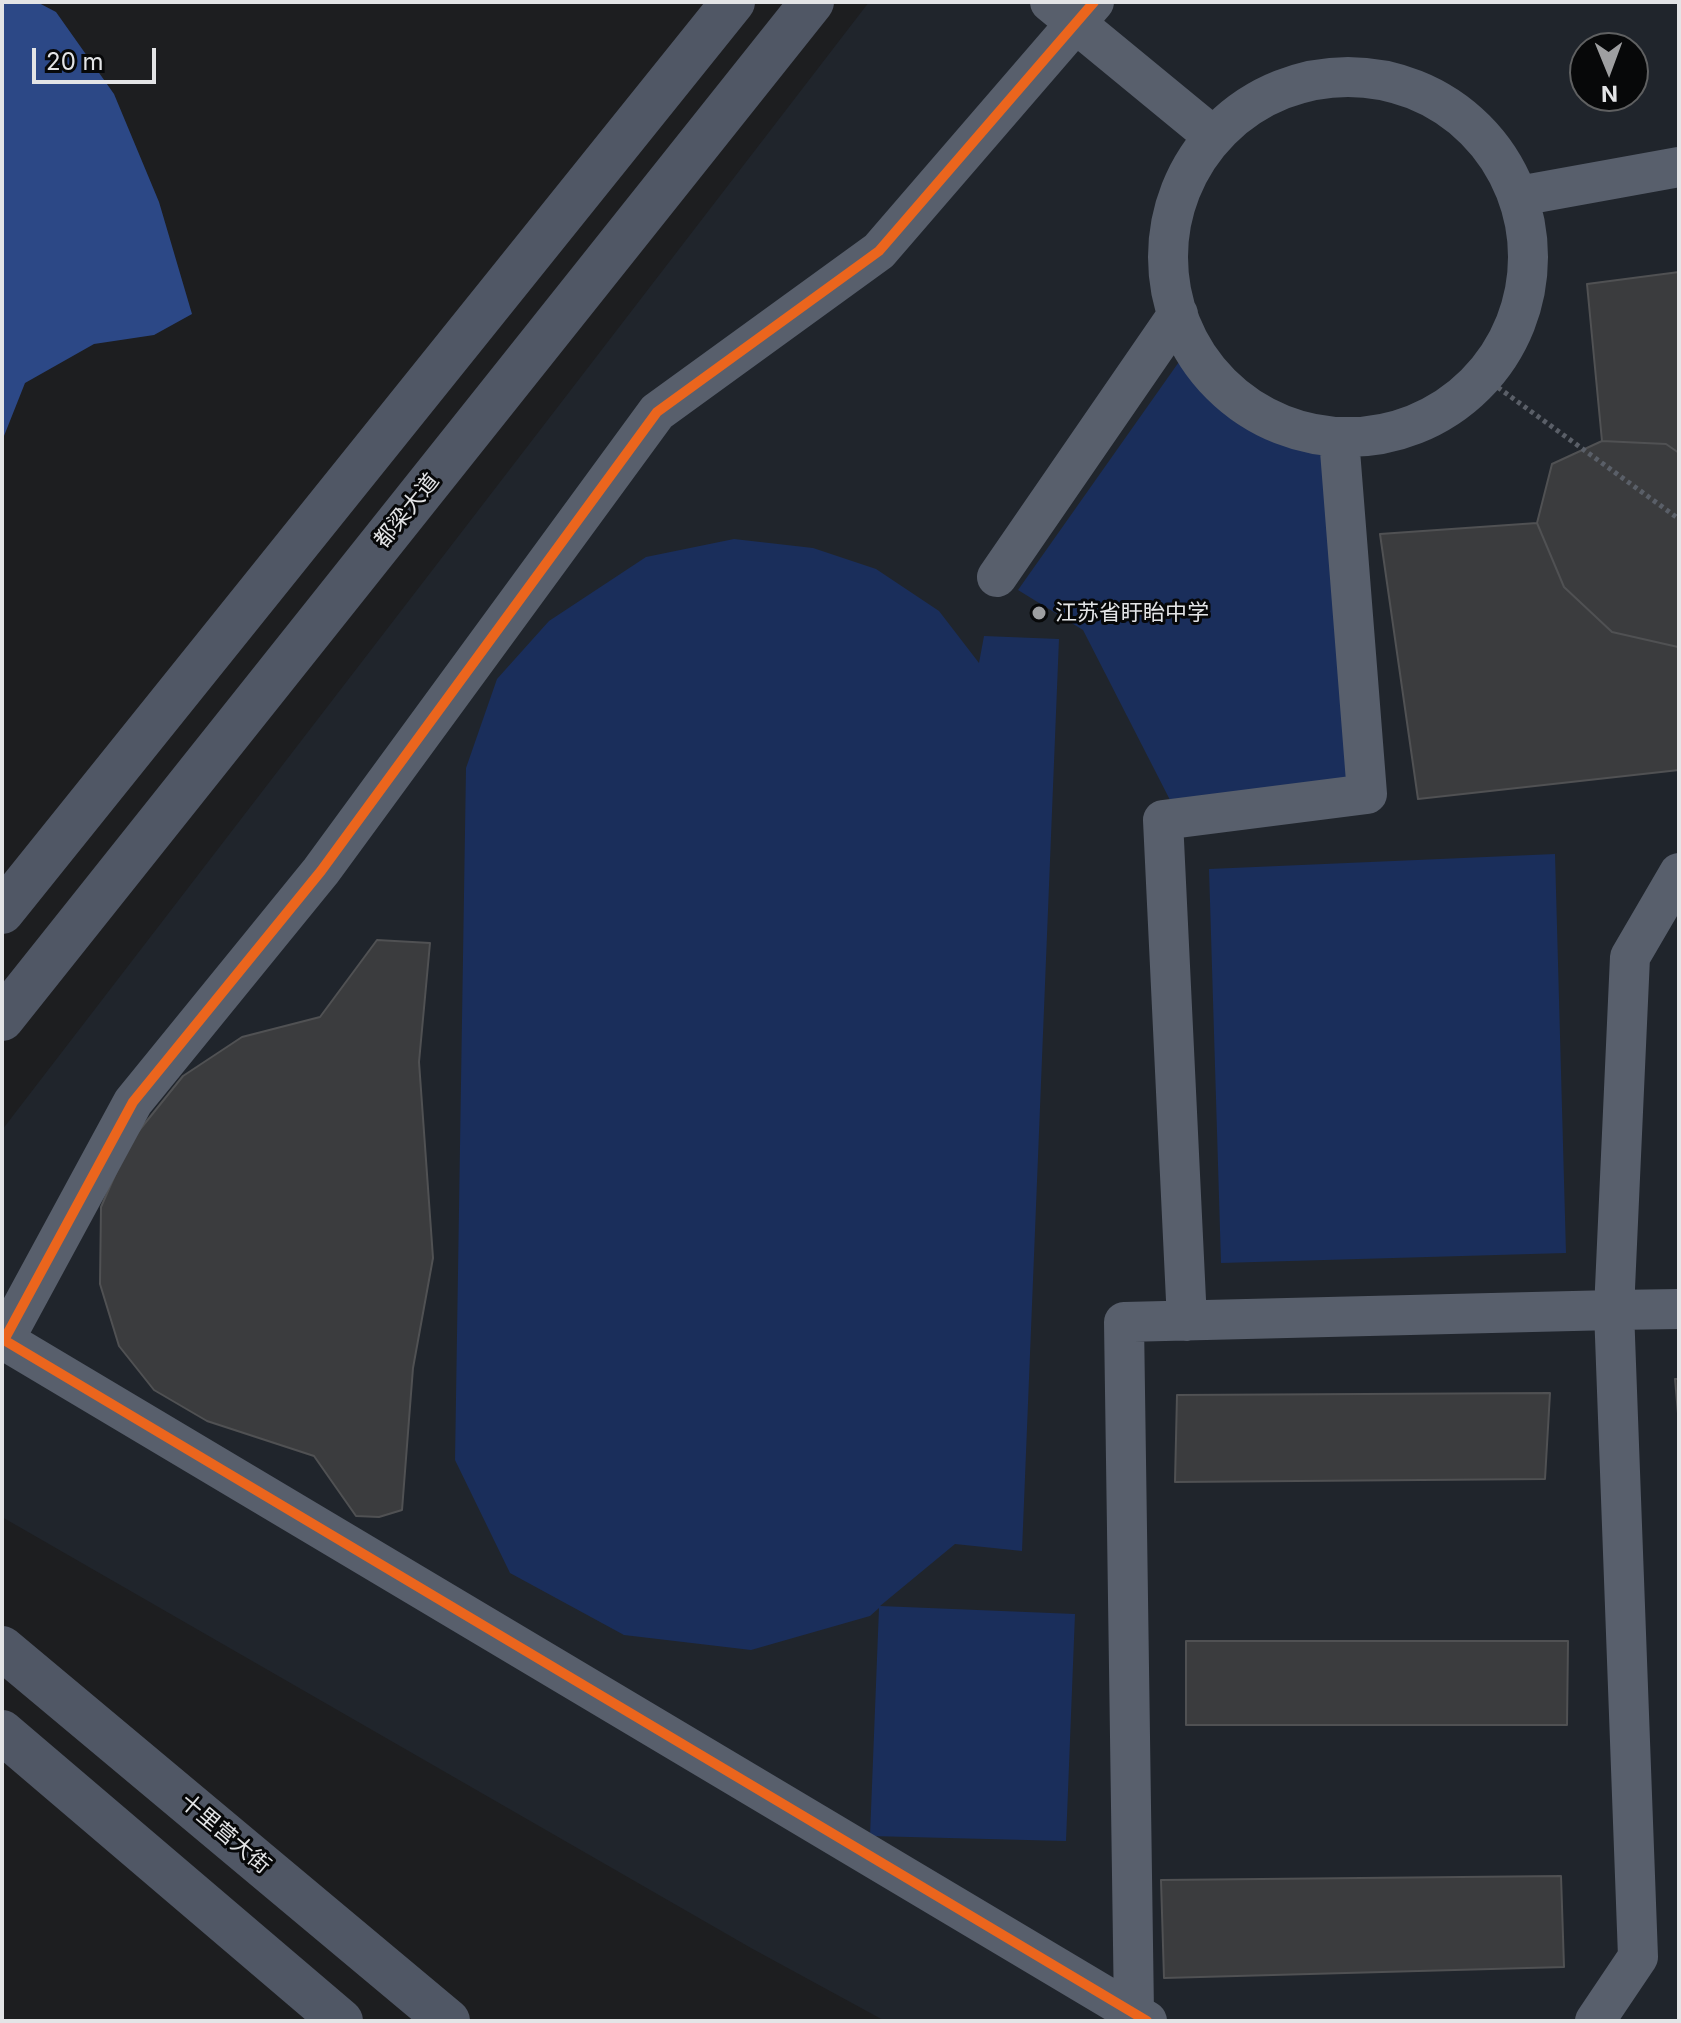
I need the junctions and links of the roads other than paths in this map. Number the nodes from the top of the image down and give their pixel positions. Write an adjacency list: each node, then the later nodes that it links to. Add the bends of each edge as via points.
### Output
1 (733, 2): 11 (main road)
2 (812, 2): 12 (main road, 都梁大道)
3 (1073, 9): 4 (street); 18 (street, via 879,251 657,412 321,871 133,1102 4,1340)
4 (1214, 137): 6 (street, via 1233,116 1285,86 1344,75 1403,83 1457,110 1499,154); 7 (street, via 1193,161 1171,215 1167,274)
5 (1679, 167): 6 (street)
6 (1519, 196): 8 (street, via 1530,268 1517,327 1485,378 1437,415 1380,436)
7 (1178, 314): 8 (street, via 1182,332 1215,381 1263,418); 9 (street)
8 (1339, 438): 15 (street, via 1367,794 1163,820)
9 (997, 577)
10 (1679, 873): 14 (street, via 1630,957)
11 (2, 912)
12 (2, 1019)
13 (1679, 1309): 14 (street)
14 (1614, 1310): 15 (street); 21 (street, via 1638,1957)
15 (1187, 1321): 18 (street, via 1124,1322)
16 (2, 1648): 20 (main road, 十里营大街)
17 (2, 1732): 19 (main road)
18 (1140, 2017)
19 (341, 2021)
20 (448, 2021)
21 (1595, 2021)

